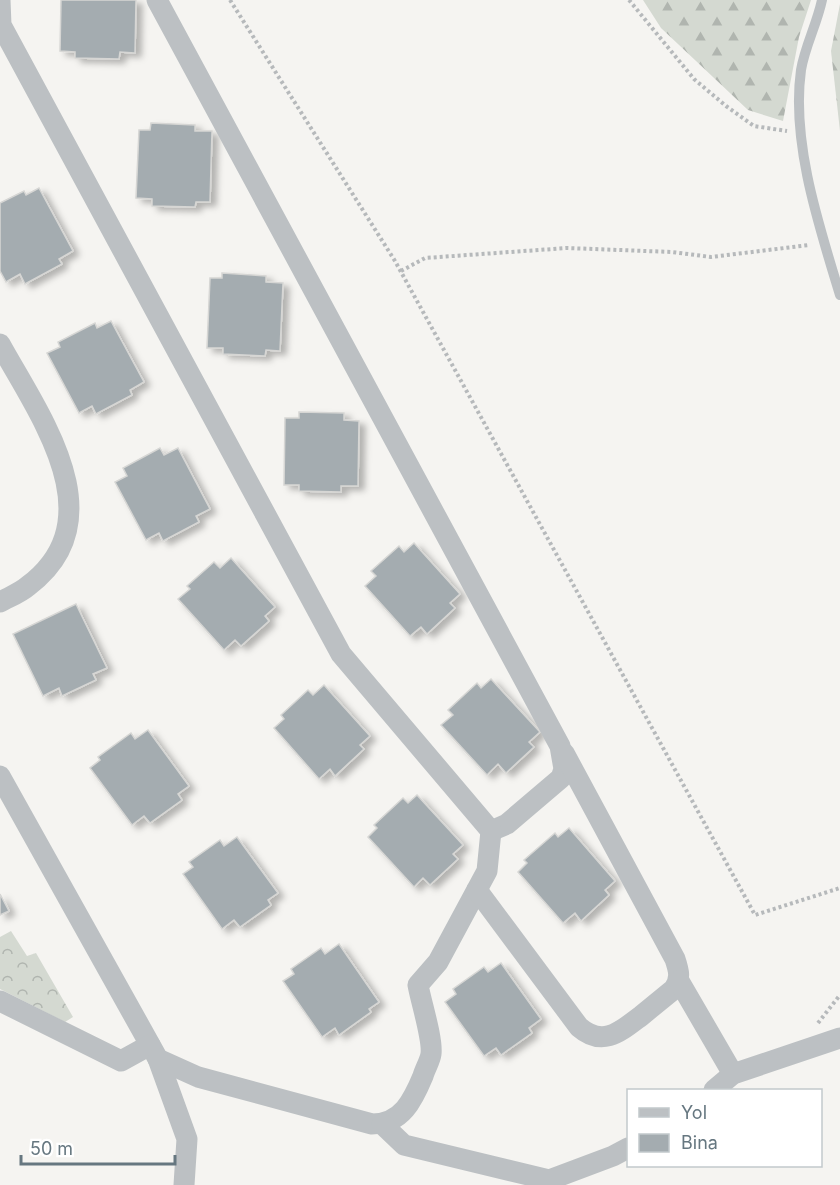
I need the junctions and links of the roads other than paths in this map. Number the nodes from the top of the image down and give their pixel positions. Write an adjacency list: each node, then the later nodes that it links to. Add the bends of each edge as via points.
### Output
1 (0, 0): 9 (street, via 0,25 341,654)
2 (157, 0): 7 (street)
3 (822, 0): 4 (lane, via 802,69 799,101 805,161)
4 (840, 295)
5 (0, 344): 6 (street, via 55,446 70,504 62,544 53,561 27,588)
6 (0, 602)
7 (560, 746): 9 (street, via 564,769 561,778 507,824); 11 (street, via 675,959)
8 (0, 776): 14 (street)
9 (491, 831): 10 (street, via 487,871)
10 (477, 890): 11 (street, via 587,1034 596,1037 621,1032); 17 (street, via 438,962 418,985 431,1055 415,1095 409,1107)
11 (680, 981): 15 (street)
12 (0, 1001): 14 (street, via 121,1061)
13 (840, 1038): 15 (street)
14 (154, 1052): 17 (street, via 198,1077); 19 (street, via 187,1139)
15 (733, 1074): 16 (street)
16 (715, 1089)
17 (382, 1124): 18 (street, via 404,1145 549,1180)
18 (627, 1149)
19 (184, 1185)

